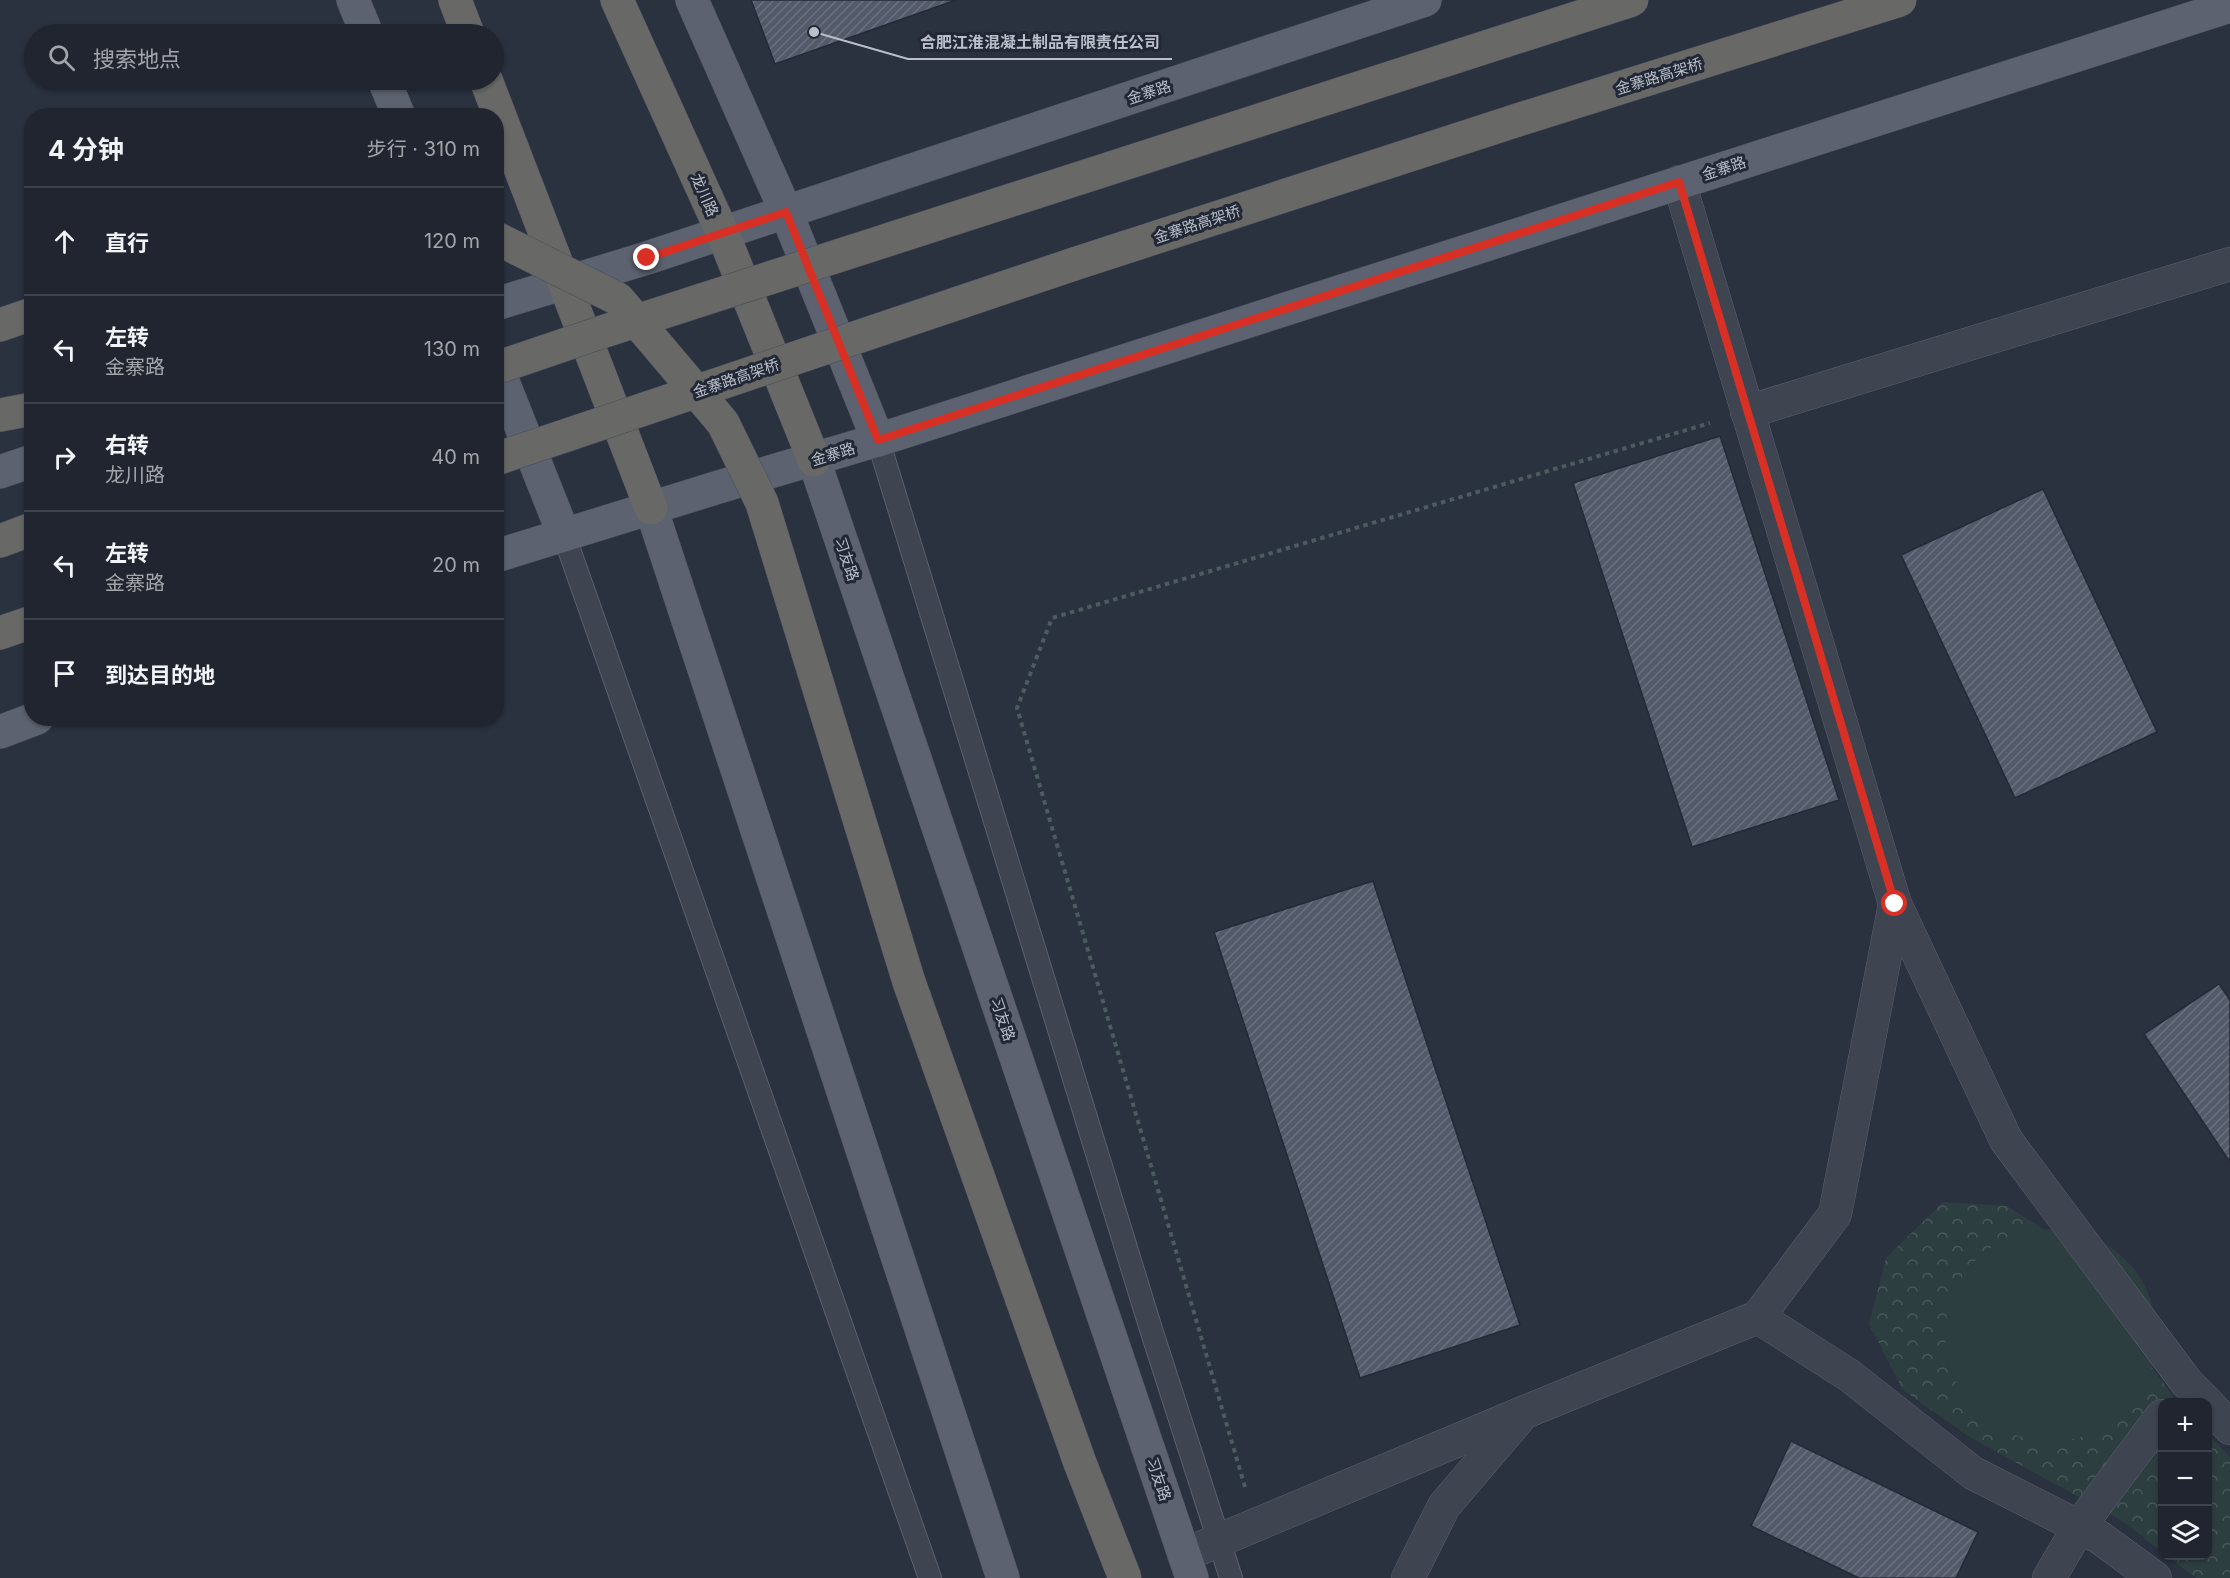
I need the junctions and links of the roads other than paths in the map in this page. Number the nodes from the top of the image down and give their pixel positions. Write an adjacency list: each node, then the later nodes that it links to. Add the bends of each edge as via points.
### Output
1 (353, 0): 9 (main road)
2 (455, 0): 10 (highway)
3 (617, 0): 18 (highway, 龙川路)
4 (692, 0): 17 (main road)
5 (1425, 0): 17 (main road, 金寨路)
6 (1632, 0): 25 (highway, bridge)
7 (1900, 0): 31 (highway, 金寨路高架桥, bridge, via 1086,260)
8 (2230, 6): 16 (main road, 金寨路)
9 (363, 24)
10 (464, 24)
11 (388, 90): 13 (main road)
12 (490, 90): 14 (highway)
13 (396, 108)
14 (497, 108)
15 (504, 126): 21 (highway)
16 (1679, 182): 28 (street); 30 (main road, 金寨路)
17 (786, 212): 18 (main road, 金寨路); 30 (main road)
18 (723, 234): 21 (main road, 金寨路); 32 (highway, 龙川路)
19 (504, 242): 56 (highway, bridge, via 618,299 723,423 762,503 909,982 1080,1463)
20 (2230, 264): 28 (street)
21 (566, 283): 22 (main road, 金寨路); 35 (highway)
22 (504, 302)
23 (24, 317): 24 (highway)
24 (0, 325)
25 (504, 363)
26 (504, 386): 37 (main road)
27 (24, 410): 29 (highway)
28 (1747, 412): 44 (street)
29 (0, 415)
30 (878, 440): 32 (main road, 金寨路); 52 (lane)
31 (504, 456)
32 (814, 460): 35 (main road, 金寨路); 53 (main road, 习友路)
33 (24, 464): 34 (main road)
34 (0, 472)
35 (651, 508): 37 (main road, 金寨路); 55 (main road)
36 (24, 532): 38 (highway)
37 (564, 535): 39 (main road, 金寨路); 54 (lane)
38 (0, 541)
39 (504, 554)
40 (24, 625): 41 (highway)
41 (0, 633)
42 (24, 723): 43 (main road)
43 (0, 732)
44 (1895, 904): 45 (street, via 1835,1214); 46 (street, via 2006,1140)
45 (1758, 1317): 47 (street); 51 (street, via 1850,1376 1973,1473)
46 (2193, 1398)
47 (1525, 1412): 52 (street); 58 (street, via 1444,1506)
48 (2212, 1413): 50 (street)
49 (2158, 1423): 51 (street)
50 (2230, 1428)
51 (2079, 1527): 59 (street); 60 (street)
52 (1218, 1541): 53 (street); 57 (lane)
53 (1188, 1567)
54 (930, 1578)
55 (1003, 1578)
56 (1125, 1578)
57 (1231, 1578)
58 (1408, 1578)
59 (2049, 1578)
60 (2155, 1578)

